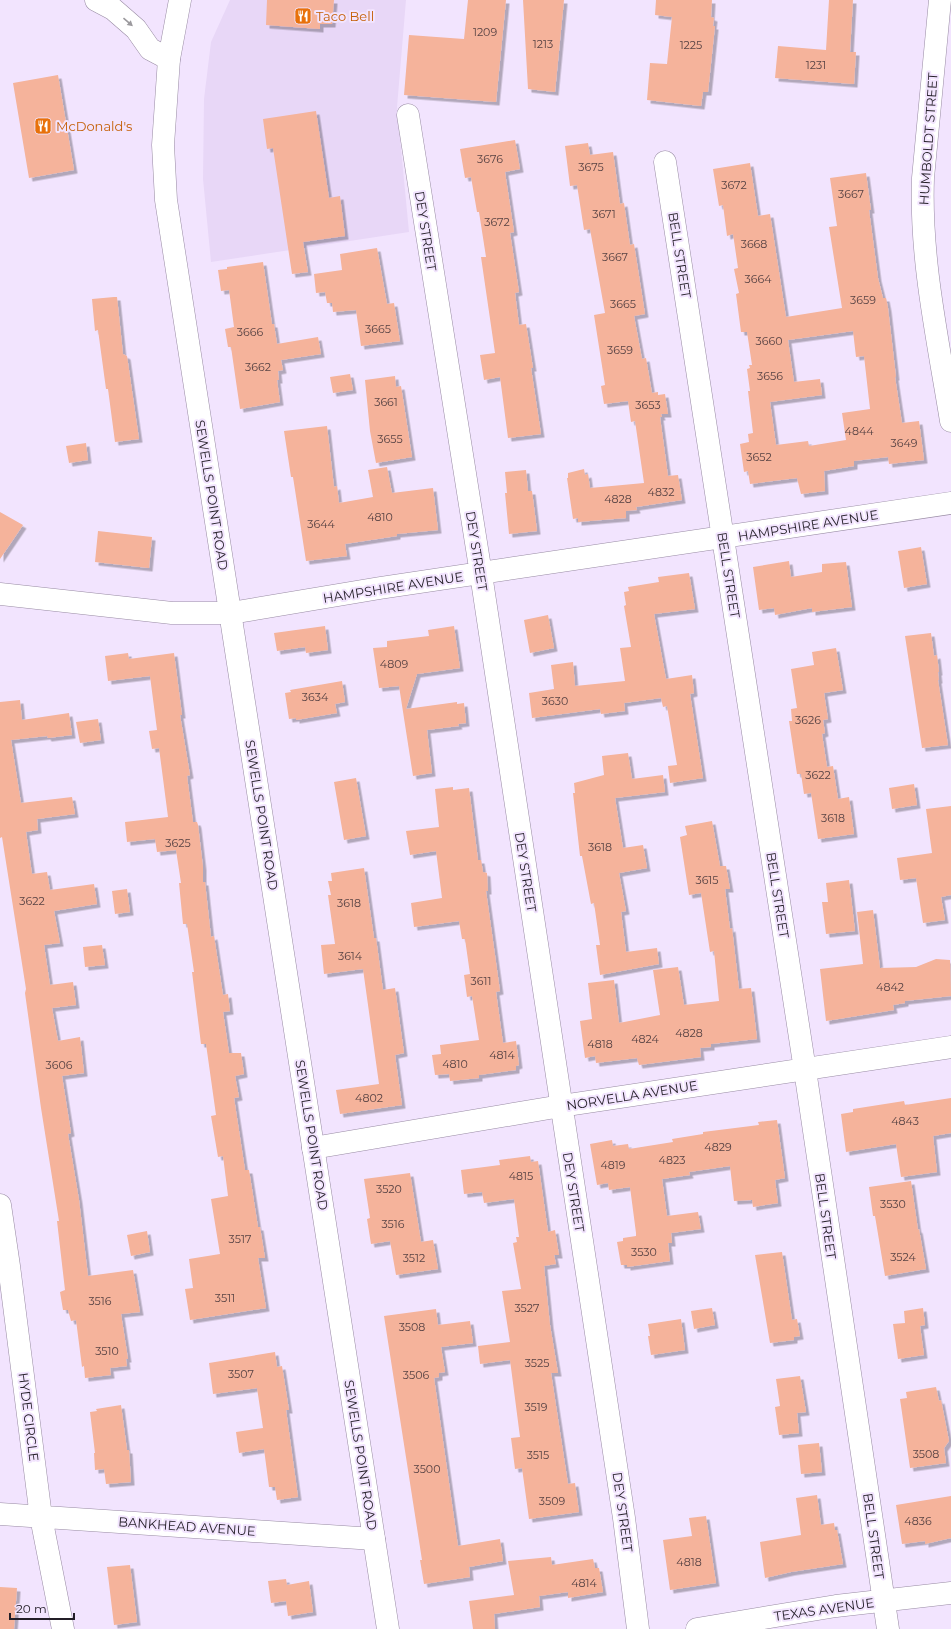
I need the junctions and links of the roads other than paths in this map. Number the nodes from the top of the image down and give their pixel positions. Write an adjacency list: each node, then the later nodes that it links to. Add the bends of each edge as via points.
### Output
1 (96, 0): 4 (street, one-way to 4, via 136,29 150,49)
2 (180, 0): 4 (street, SEWELLS POINT ROAD)
3 (940, 0): 7 (street, HUMBOLDT STREET, via 922,202 924,249)
4 (169, 59): 12 (street, SEWELLS POINT ROAD, via 163,145 166,200)
5 (408, 115): 10 (street, DEY STREET)
6 (665, 162): 9 (street, BELL STREET)
7 (951, 421)
8 (951, 503): 9 (street, HAMPSHIRE AVENUE)
9 (723, 538): 10 (street, HAMPSHIRE AVENUE); 14 (street, BELL STREET)
10 (481, 574): 12 (street, HAMPSHIRE AVENUE); 15 (street, DEY STREET)
11 (0, 594): 12 (street, HAMPSHIRE AVENUE, via 172,612)
12 (231, 613): 16 (street, SEWELLS POINT ROAD)
13 (951, 1048): 14 (street, NORVELLA AVENUE)
14 (805, 1070): 15 (street, NORVELLA AVENUE); 22 (street, BELL STREET)
15 (561, 1106): 16 (street, NORVELLA AVENUE); 25 (street, DEY STREET, via 624,1518)
16 (314, 1148): 20 (street, SEWELLS POINT ROAD)
17 (0, 1207): 19 (street, HYDE CIRCLE, via 10,1266)
18 (0, 1514): 19 (street, BANKHEAD AVENUE)
19 (41, 1517): 20 (street, BANKHEAD AVENUE); 23 (street, HYDE CIRCLE)
20 (374, 1539): 24 (street, SEWELLS POINT ROAD)
21 (951, 1593): 22 (street, TEXAS AVENUE)
22 (884, 1601): 26 (street, TEXAS AVENUE, via 836,1606); 27 (street, BELL STREET)
23 (62, 1629)
24 (388, 1629)
25 (638, 1629)
26 (697, 1629)
27 (888, 1629)

